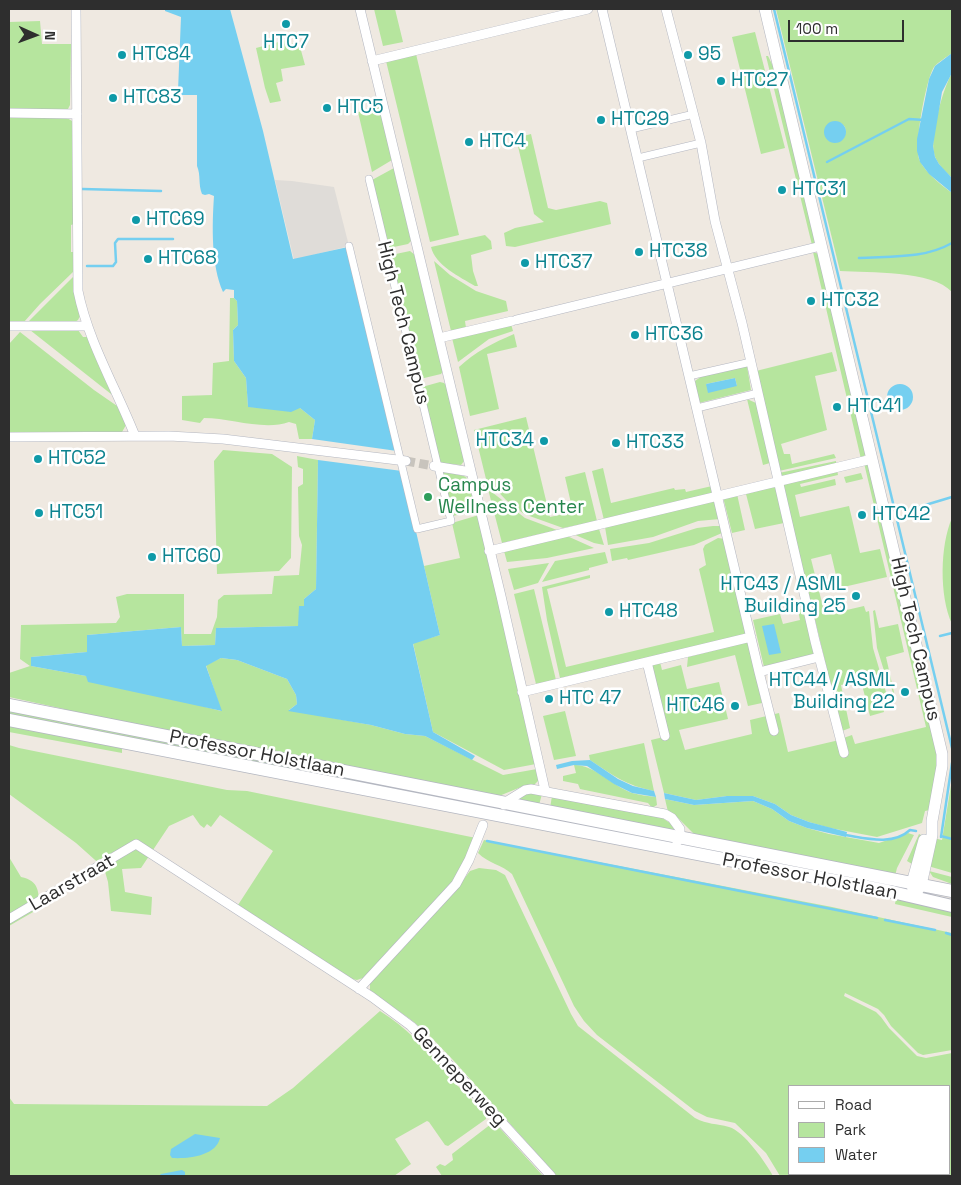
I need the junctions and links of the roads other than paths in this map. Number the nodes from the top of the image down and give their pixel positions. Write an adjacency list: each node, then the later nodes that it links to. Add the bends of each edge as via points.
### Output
1 (76, 9): 9 (street)
2 (360, 9): 7 (street, High Tech Campus)
3 (588, 9): 7 (street)
4 (602, 9): 11 (street)
5 (666, 9): 10 (street)
6 (765, 9): 16 (street, High Tech Campus)
7 (372, 61): 21 (street, High Tech Campus)
8 (9, 113): 9 (street)
9 (77, 114): 20 (street, via 78,290)
10 (694, 114): 11 (street); 12 (street)
11 (631, 129): 13 (street)
12 (701, 143): 13 (street); 17 (street)
13 (638, 158): 18 (street)
14 (369, 179): 30 (street, High Tech Campus)
15 (349, 246): 29 (street, High Tech Campus)
16 (821, 246): 17 (street, High Tech Campus); 28 (street, High Tech Campus)
17 (727, 269): 18 (street, High Tech Campus); 22 (street)
18 (668, 283): 21 (street, High Tech Campus); 23 (street)
19 (9, 326): 20 (street)
20 (86, 326): 26 (street)
21 (439, 338): 31 (street, High Tech Campus)
22 (751, 362): 23 (street); 24 (street)
23 (689, 376): 25 (street)
24 (758, 393): 25 (street); 32 (street)
25 (697, 408): 33 (street)
26 (135, 436): 27 (street); 29 (street, via 222,439)
27 (9, 437)
28 (872, 459): 32 (street); 52 (street, High Tech Campus, via 942,754 932,835)
29 (404, 461): 30 (street, High Tech Campus, via 417,530 451,520)
30 (436, 466): 31 (street)
31 (471, 472): 34 (street, High Tech Campus)
32 (778, 481): 33 (street); 36 (street)
33 (717, 496): 34 (street); 35 (street)
34 (490, 551): 39 (street, High Tech Campus)
35 (751, 637): 37 (street); 38 (street)
36 (819, 656): 38 (street); 44 (street)
37 (648, 662): 39 (street); 43 (street)
38 (759, 672): 42 (street)
39 (522, 692): 45 (street, High Tech Campus)
40 (9, 705): 46 (main road, Professor Holstlaan)
41 (9, 720): 47 (main road, Professor Holstlaan)
42 (774, 731)
43 (665, 736)
44 (844, 754)
45 (545, 790): 46 (street, via 525,790); 49 (street, via 665,814 680,829)
46 (504, 803): 47 (street); 49 (main road, Professor Holstlaan)
47 (503, 817): 51 (main road, Professor Holstlaan)
48 (483, 826): 57 (street, via 470,860 456,884)
49 (680, 838): 51 (street); 52 (main road, Professor Holstlaan)
50 (134, 846): 56 (street, Laarstraat); 57 (street, Genneperweg, via 136,844)
51 (667, 849): 54 (main road, Professor Holstlaan)
52 (917, 884): 53 (main road, Professor Holstlaan); 54 (street, High Tech Campus)
53 (952, 891)
54 (913, 897): 55 (main road, Professor Holstlaan)
55 (952, 906)
56 (9, 919)
57 (359, 989): 58 (street, Genneperweg, via 411,1026)
58 (551, 1176)

